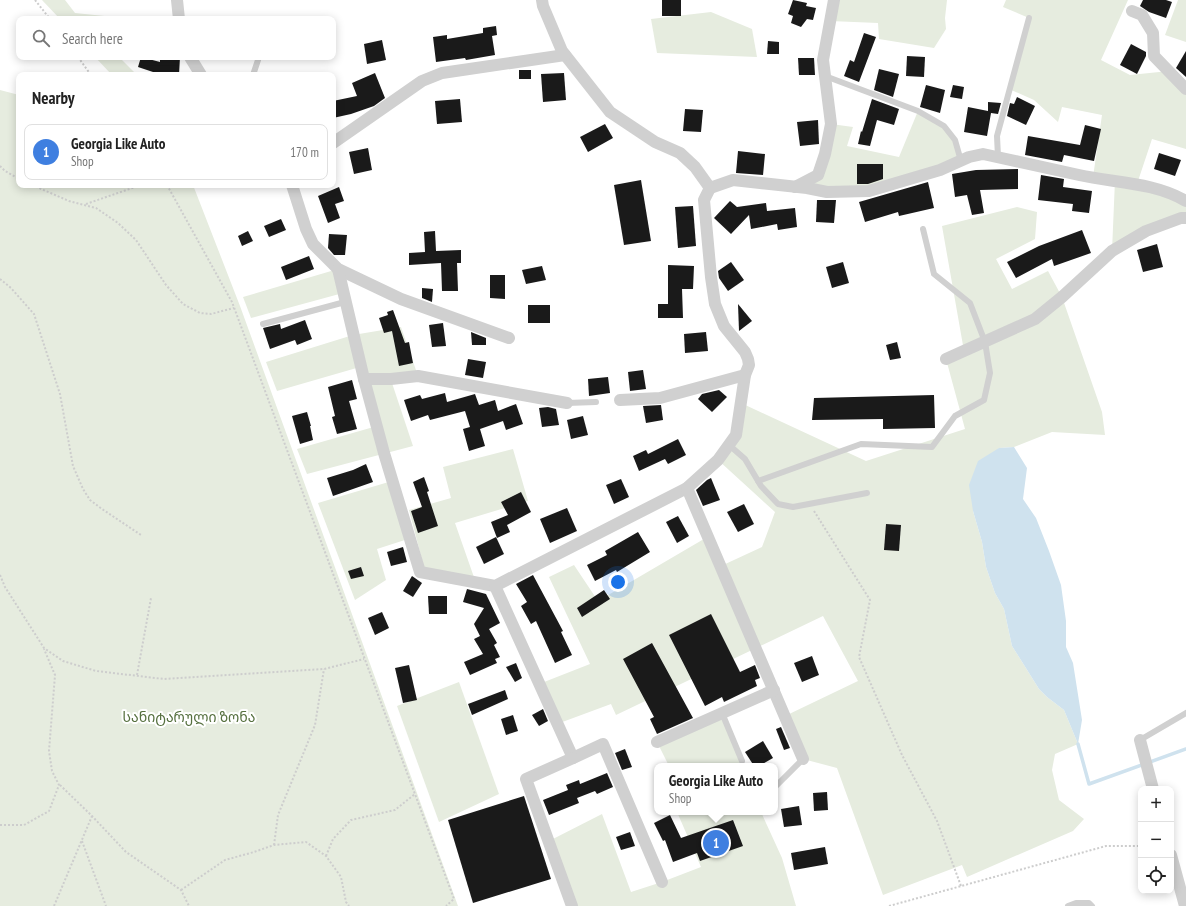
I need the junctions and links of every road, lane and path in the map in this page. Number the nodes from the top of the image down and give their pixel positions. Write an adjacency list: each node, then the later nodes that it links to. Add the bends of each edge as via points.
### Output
1 (35, 0): 6 (path)
2 (177, 0): 7 (street)
3 (542, 0): 9 (street)
4 (834, 0): 16 (street, via 823,60)
5 (1132, 11): 17 (street, via 1142,16 1153,33 1154,56)
6 (48, 16)
7 (179, 16)
8 (1029, 18): 19 (lane, via 997,136)
9 (565, 55): 18 (street, via 442,73 422,81); 28 (street, via 610,112 655,142 680,153 695,167)
10 (80, 60): 13 (path)
11 (192, 60): 14 (street)
12 (258, 60): 15 (lane)
13 (89, 72)
14 (199, 72)
15 (254, 72)
16 (825, 76): 20 (lane, via 918,111 944,126 955,140); 23 (street, via 831,124 825,154 818,175)
17 (1186, 88)
18 (336, 141)
19 (998, 157): 20 (street, via 983,154); 29 (street, via 1161,190)
20 (961, 161): 23 (street, via 940,170 868,191 827,192)
21 (0, 166): 22 (path)
22 (16, 177)
23 (795, 187): 28 (street, via 733,180)
24 (39, 188): 30 (path)
25 (132, 188): 30 (path)
26 (169, 188): 36 (path)
27 (293, 188): 33 (street, via 313,244)
28 (710, 188): 41 (street, via 704,200 715,304 724,326 748,359 749,365)
29 (1186, 201)
30 (84, 205): 36 (path, via 96,208 118,223 136,240 182,304 200,313 211,314)
31 (1186, 218): 39 (street, via 1146,231 1112,251 1035,319)
32 (923, 229): 39 (lane, via 934,274 970,303)
33 (338, 269): 35 (street); 38 (street, via 400,299)
34 (0, 279): 51 (path, via 34,314 60,394 73,466 83,489 96,505)
35 (345, 302): 37 (lane); 42 (street)
36 (234, 308): 56 (path)
37 (263, 324)
38 (508, 338)
39 (984, 342): 40 (street); 47 (lane, via 990,373 984,400 955,416 932,447 861,444)
40 (946, 359)
41 (745, 375): 43 (street, via 660,398); 46 (street, via 736,435)
42 (364, 379): 45 (street, via 418,376); 53 (street, via 420,572)
43 (620, 400)
44 (596, 402): 45 (lane)
45 (567, 403)
46 (729, 445): 47 (lane, via 745,459); 48 (street, via 718,460)
47 (758, 481): 50 (lane, via 778,504 793,507)
48 (687, 488): 53 (street); 59 (street)
49 (867, 493): 50 (lane)
50 (809, 504): 79 (path, via 870,600 859,657 902,755 937,821)
51 (141, 535)
52 (0, 575): 55 (path)
53 (495, 586): 64 (street)
54 (151, 598): 58 (path)
55 (44, 648): 58 (path, via 63,661 96,671); 68 (path, via 55,675 49,752 52,771)
56 (364, 659): 57 (path); 70 (path)
57 (324, 669): 58 (path, via 164,678); 74 (path, via 316,725 278,815)
58 (137, 676)
59 (774, 690): 60 (street); 65 (street)
60 (722, 713): 63 (street); 66 (lane)
61 (1186, 713): 62 (lane)
62 (1140, 740): 69 (street)
63 (657, 742)
64 (573, 758): 78 (street, via 603,744); 86 (street, via 526,779)
65 (803, 759): 67 (lane)
66 (742, 760)
67 (778, 784)
68 (59, 785): 71 (path); 72 (path, via 50,811 24,825)
69 (1152, 786)
70 (415, 794): 76 (path, via 395,810 351,820 333,839); 85 (path, via 454,899)
71 (92, 816): 73 (path); 80 (path, via 126,852)
72 (0, 825)
73 (82, 840): 81 (path); 82 (path)
74 (274, 845): 76 (path, via 306,842); 80 (path, via 225,860)
75 (1138, 846): 79 (path, via 1106,846)
76 (326, 856): 84 (path, via 341,877)
77 (1172, 858): 90 (street)
78 (662, 882)
79 (961, 886): 87 (path)
80 (181, 890): 83 (path)
81 (54, 906)
82 (106, 906)
83 (189, 906)
84 (349, 906)
85 (446, 906)
86 (572, 906)
87 (889, 906)
88 (1068, 906): 89 (lane, via 1088,903)
89 (1092, 906)
90 (1185, 906)

